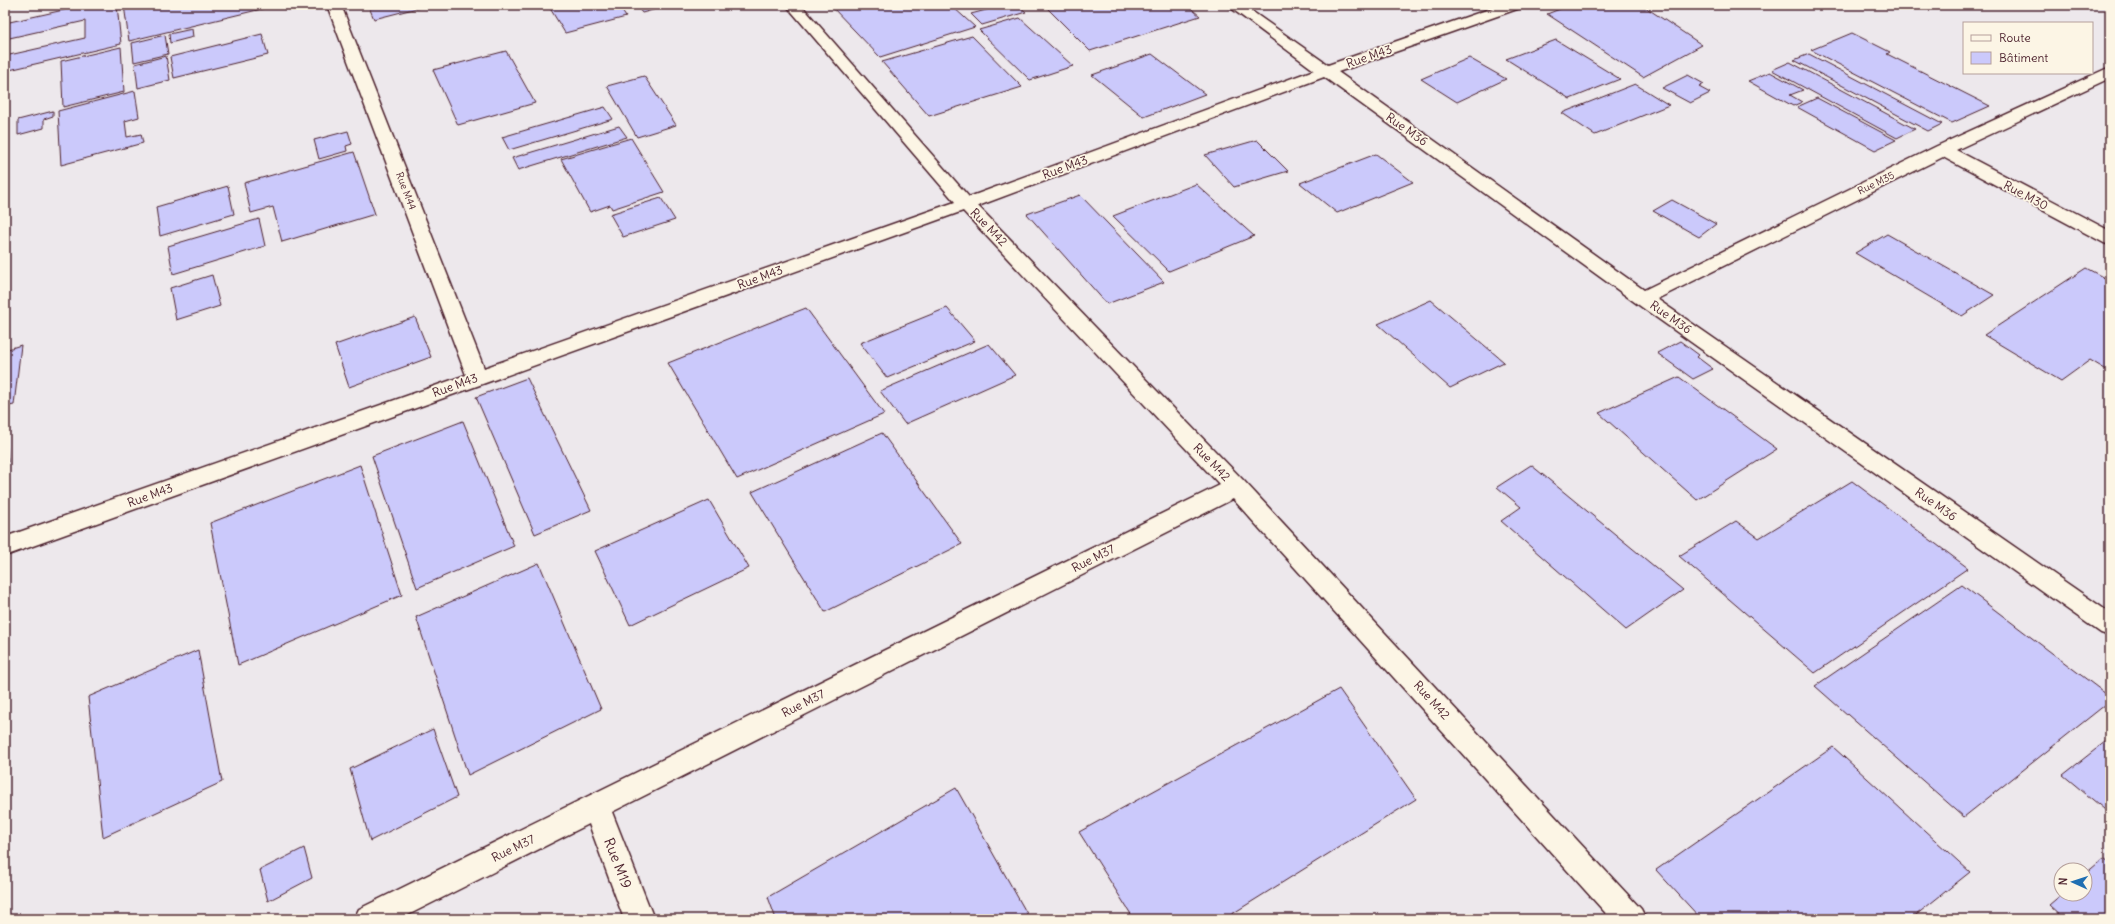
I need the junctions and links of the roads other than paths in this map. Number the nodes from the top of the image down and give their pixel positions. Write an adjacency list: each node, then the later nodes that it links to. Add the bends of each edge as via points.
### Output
1 (334, 5): 11 (street, Rue M44)
2 (793, 5): 8 (street, Rue M42)
3 (1234, 5): 5 (street, Rue M36)
4 (1515, 5): 5 (street, Rue M43)
5 (1325, 71): 8 (street, Rue M43); 10 (street, Rue M36)
6 (2110, 72): 7 (street, Rue M35)
7 (1943, 150): 9 (street, Rue M30); 10 (street, Rue M35)
8 (966, 204): 11 (street, Rue M43); 12 (street, Rue M42)
9 (2110, 239)
10 (1643, 298): 14 (street, Rue M36)
11 (478, 377): 13 (street, Rue M43)
12 (1236, 487): 15 (street, Rue M37); 18 (street, Rue M42)
13 (5, 548)
14 (2110, 626)
15 (596, 806): 16 (street, Rue M37); 17 (street, Rue M19)
16 (369, 919)
17 (639, 919)
18 (1631, 919)

